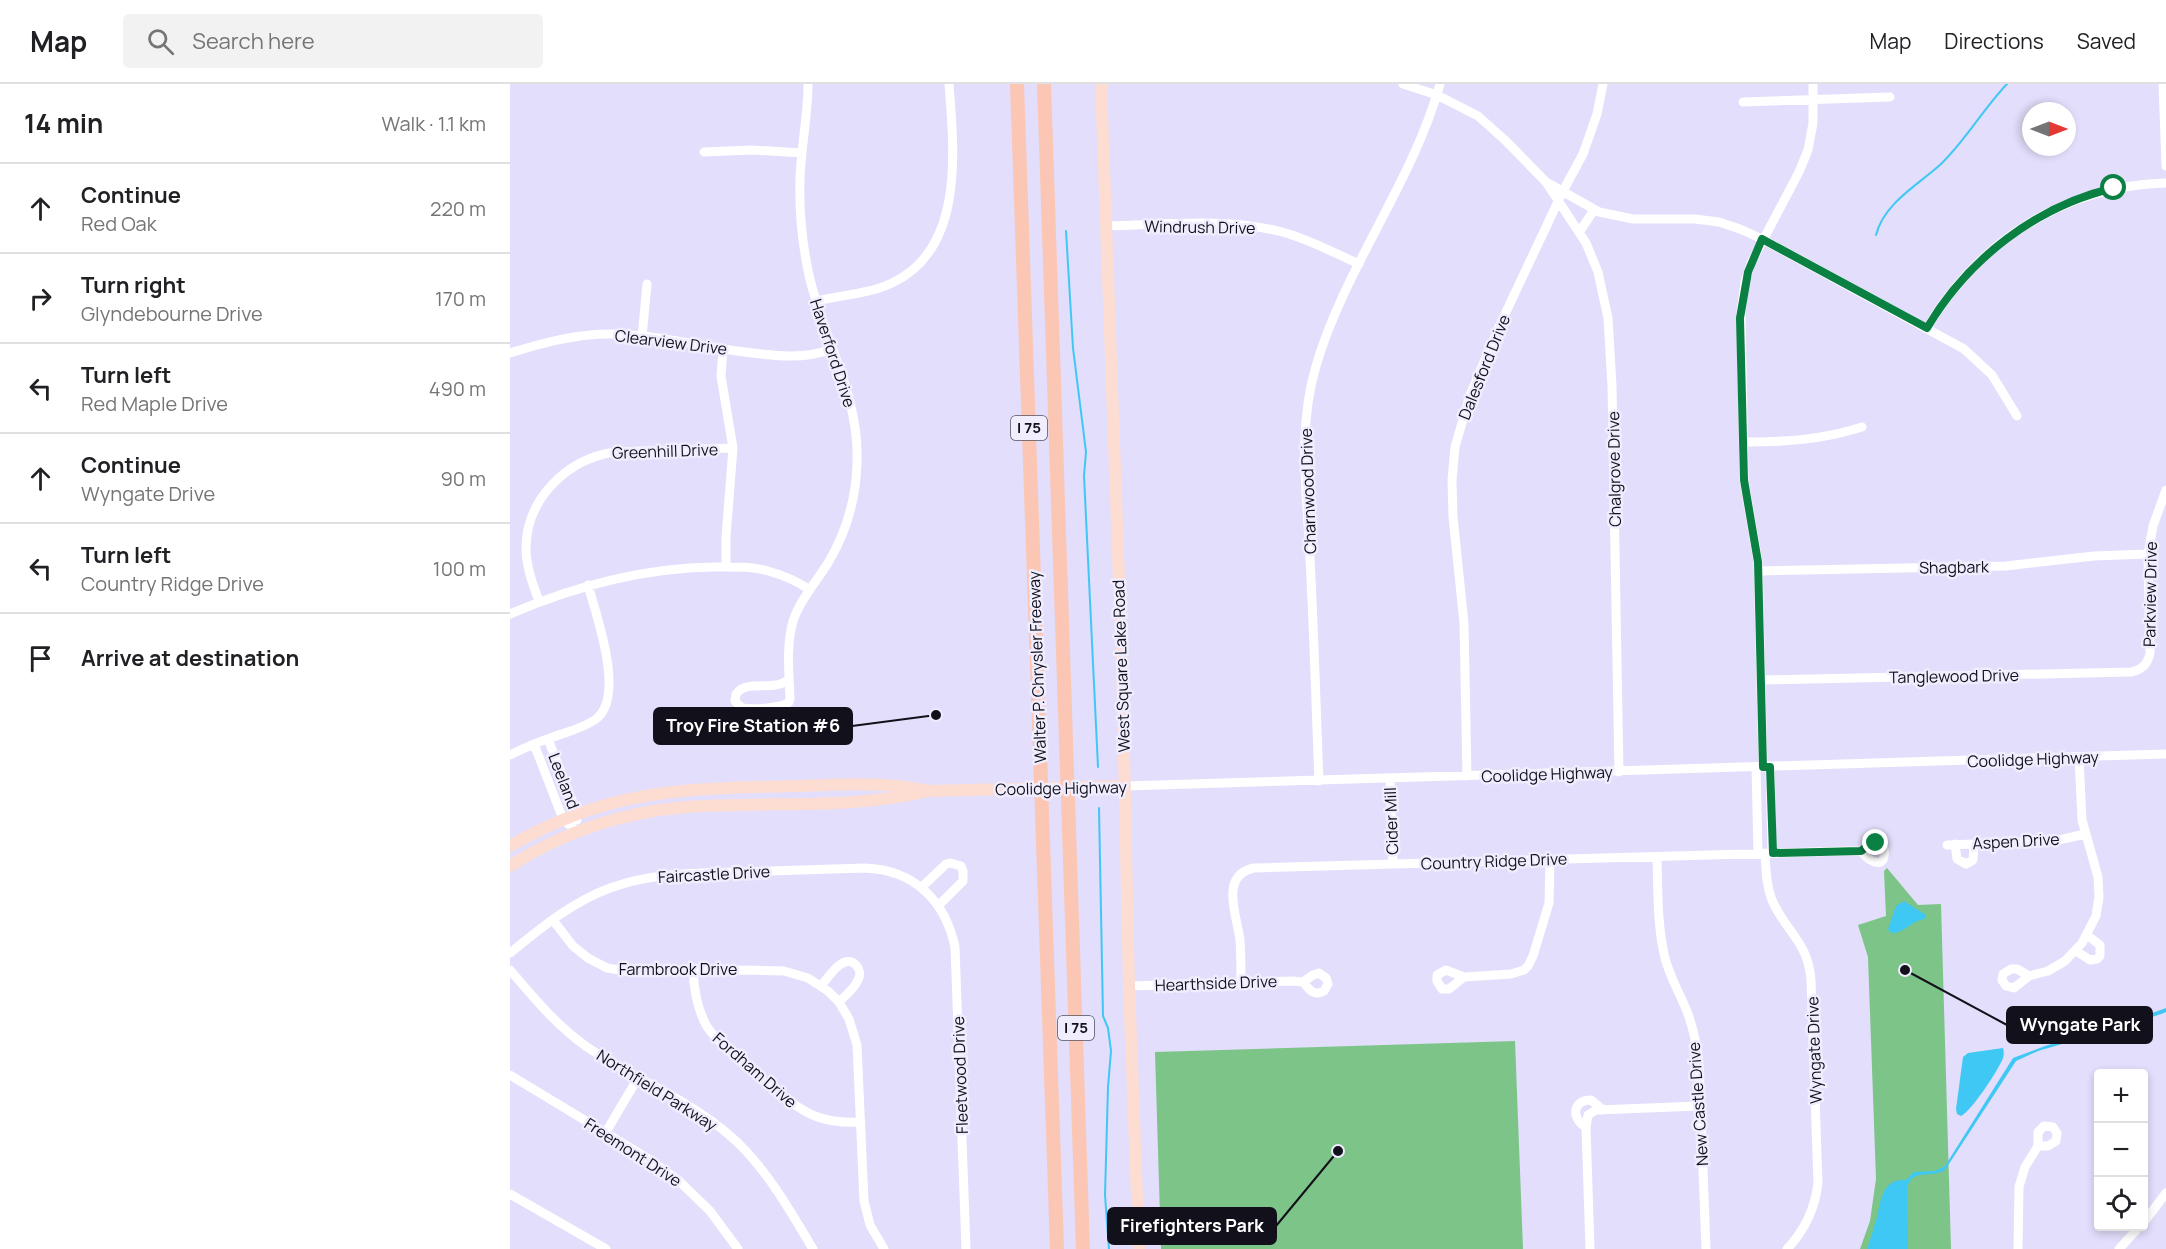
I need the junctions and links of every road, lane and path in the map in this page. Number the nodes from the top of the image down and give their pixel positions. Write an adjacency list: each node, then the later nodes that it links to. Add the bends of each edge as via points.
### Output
1 (808, 84): 16 (street, Haverford Drive)
2 (949, 84): 28 (street, via 949,190 943,225 934,245 917,267 894,283)
3 (1017, 84): 106 (highway, Walter P. Chrysler Freeway / I 75)
4 (1044, 84): 107 (highway, Walter P. Chrysler Freeway / I 75)
5 (1101, 84): 23 (main road, West Square Lake Road)
6 (1403, 84): 11 (street)
7 (1440, 84): 11 (street, Charnwood Drive)
8 (1603, 84): 20 (street, Dalesford Drive, via 1586,145)
9 (1813, 84): 13 (street)
10 (2163, 84): 17 (street)
11 (1437, 95): 18 (street, via 1488,124); 26 (street, Charnwood Drive, via 1408,167)
12 (1890, 97): 13 (street)
13 (1814, 100): 14 (street); 25 (street, via 1808,150)
14 (1743, 102)
15 (705, 152): 16 (street)
16 (802, 153): 28 (street, Haverford Drive, via 801,223)
17 (2166, 166)
18 (1546, 182): 20 (street); 21 (street, Chalgrove Drive)
19 (2166, 183): 29 (street, via 2095,193 2042,214 2002,242 1975,268 1944,300)
20 (1563, 191): 21 (street, Dalesford Drive); 22 (street)
21 (1558, 203): 24 (street, Chalgrove Drive); 56 (street, Dalesford Drive, via 1474,383 1455,447 1453,517 1464,623)
22 (1594, 210): 24 (street); 25 (street, via 1633,219 1719,222)
23 (1106, 226): 26 (street, Windrush Drive, via 1194,223 1262,228 1295,236); 59 (main road, West Square Lake Road)
24 (1580, 231): 55 (street, Chalgrove Drive, via 1598,272 1610,331)
25 (1762, 239): 29 (street); 36 (street, via 1748,272 1740,312)
26 (1359, 264): 58 (street, Charnwood Drive, via 1320,352 1304,423)
27 (647, 284): 30 (street)
28 (816, 301): 31 (street, Haverford Drive)
29 (1927, 328): 34 (street, via 1982,365)
30 (642, 337): 32 (street, Clearview Drive); 33 (street, Clearview Drive, via 578,336)
31 (832, 348): 32 (street, Clearview Drive, via 793,357); 43 (street, Haverford Drive, via 855,422 857,472 842,536)
32 (723, 349): 37 (street, via 721,376)
33 (510, 353)
34 (2017, 416)
35 (1862, 427): 36 (street, via 1811,440)
36 (1743, 442): 41 (street, via 1745,492)
37 (733, 448): 40 (street); 44 (street, Greenhill Drive, via 607,453 587,459 561,476 538,504 528,537 529,571)
38 (2166, 490): 39 (street, Parkview Drive)
39 (2148, 554): 41 (street, Shagbark, via 2094,555 2006,566); 46 (street, Parkview Drive, via 2150,653)
40 (726, 567): 42 (street, via 666,570); 43 (street, via 767,570)
41 (1759, 571): 48 (street)
42 (588, 585): 44 (street); 49 (street, via 609,675 608,701 594,721)
43 (810, 590): 47 (street, Haverford Drive, via 790,632)
44 (539, 601): 45 (street)
45 (510, 614)
46 (2145, 665): 48 (street, Tanglewood Drive, via 2131,672)
47 (789, 679): 47 (street, Haverford Drive, via 778,686 740,689 735,701 746,708 785,705 790,699)
48 (1761, 680): 54 (street)
49 (548, 739): 50 (street); 61 (street, Leeland)
50 (534, 744): 52 (street); 62 (street, Leeland)
51 (2166, 754): 53 (street, Coolidge Highway)
52 (510, 755)
53 (2079, 757): 54 (street, Coolidge Highway); 64 (street)
54 (1763, 767): 55 (street, Coolidge Highway); 68 (street, Wyngate Drive); 68 (street, Wyngate Drive)
55 (1619, 772): 56 (street, Coolidge Highway)
56 (1467, 776): 57 (street, Coolidge Highway)
57 (1390, 778): 58 (street, Coolidge Highway); 71 (street, Cider Mill)
58 (1319, 781): 59 (street, Coolidge Highway)
59 (1125, 786): 60 (main road, Coolidge Highway); 87 (main road, West Square Lake Road)
60 (928, 791): 61 (main road, Coolidge Highway, via 847,785 689,789 634,797); 63 (main road, Coolidge Highway, via 848,802 669,809 629,816)
61 (576, 813): 62 (main road, Coolidge Highway); 63 (street, Leeland)
62 (563, 819): 63 (street, Leeland); 66 (main road, Coolidge Highway)
63 (578, 832): 72 (main road, Coolidge Highway)
64 (2085, 834): 65 (street, Aspen Drive, via 2055,841); 77 (street, via 2099,888 2098,906)
65 (1974, 844): 65 (street, Aspen Drive, via 1951,845 1957,859 1966,864 1973,860)
66 (510, 846)
67 (1861, 851): 68 (street, Country Ridge Drive)
68 (1765, 853): 69 (street, Country Ridge Drive); 111 (street, Wyngate Drive, via 1770,894 1802,945 1811,980 1818,1183 1808,1221)
69 (1657, 857): 70 (street, Country Ridge Drive); 91 (street, New Castle Drive, via 1660,934 1671,977 1696,1041)
70 (1550, 859): 71 (street, Country Ridge Drive); 83 (street, via 1549,903 1528,966 1511,974)
71 (1393, 864): 84 (street, Country Ridge Drive, via 1254,868 1242,872 1235,880 1233,893)
72 (510, 866)
73 (922, 887): 74 (street, Faircastle Drive); 75 (street, via 946,864 961,866 963,881); 76 (street, Faircastle Drive, via 903,876 875,868 670,875 609,888)
74 (931, 896): 75 (street, Fleetwood Drive)
75 (939, 905): 105 (street, Fleetwood Drive, via 950,928 956,958)
76 (553, 920): 79 (street, Faircastle Drive); 81 (street, Farmbrook Drive, via 573,946 607,968 632,972)
77 (2087, 935): 78 (street); 78 (street, via 2100,945 2100,956 2090,960)
78 (2076, 951): 82 (street, via 2056,967)
79 (510, 953)
80 (510, 970): 90 (street, Northfield Parkway, via 566,1031)
81 (693, 971): 86 (street, Farmbrook Drive, via 784,971); 93 (street, Fordham Drive, via 701,1014 712,1034 728,1050 805,1112 835,1121)
82 (2029, 976)
83 (1464, 977)
84 (1241, 982): 85 (street, Hearthside Drive); 87 (street, Hearthside Drive)
85 (1303, 982)
86 (821, 986): 88 (street, Farmbrook Drive); 88 (street, via 842,963 856,965 859,979)
87 (1129, 986): 108 (main road, West Square Lake Road)
88 (839, 1002): 93 (street, Farmbrook Drive, via 857,1045)
89 (510, 1075): 95 (street, Freemont Drive)
90 (639, 1076): 95 (street); 103 (street, Northfield Parkway, via 705,1116 746,1151)
91 (1700, 1106): 92 (street); 110 (street, New Castle Drive)
92 (1603, 1110): 94 (street, via 1590,1113); 94 (street, via 1591,1100 1578,1104 1575,1116)
93 (861, 1122): 104 (street, Farmbrook Drive, via 866,1213)
94 (1586, 1127): 109 (street)
95 (606, 1132): 102 (street, Freemont Drive, via 678,1179 710,1211)
96 (2038, 1146): 112 (street, via 2019,1187)
97 (2166, 1193): 99 (street)
98 (510, 1194): 101 (street)
99 (2148, 1217)
100 (2136, 1231): 113 (street)
101 (606, 1249)
102 (738, 1249)
103 (813, 1249)
104 (884, 1249)
105 (966, 1249)
106 (1057, 1249)
107 (1083, 1249)
108 (1139, 1249)
109 (1590, 1249)
110 (1706, 1249)
111 (1786, 1249)
112 (2018, 1249)
113 (2119, 1249)

